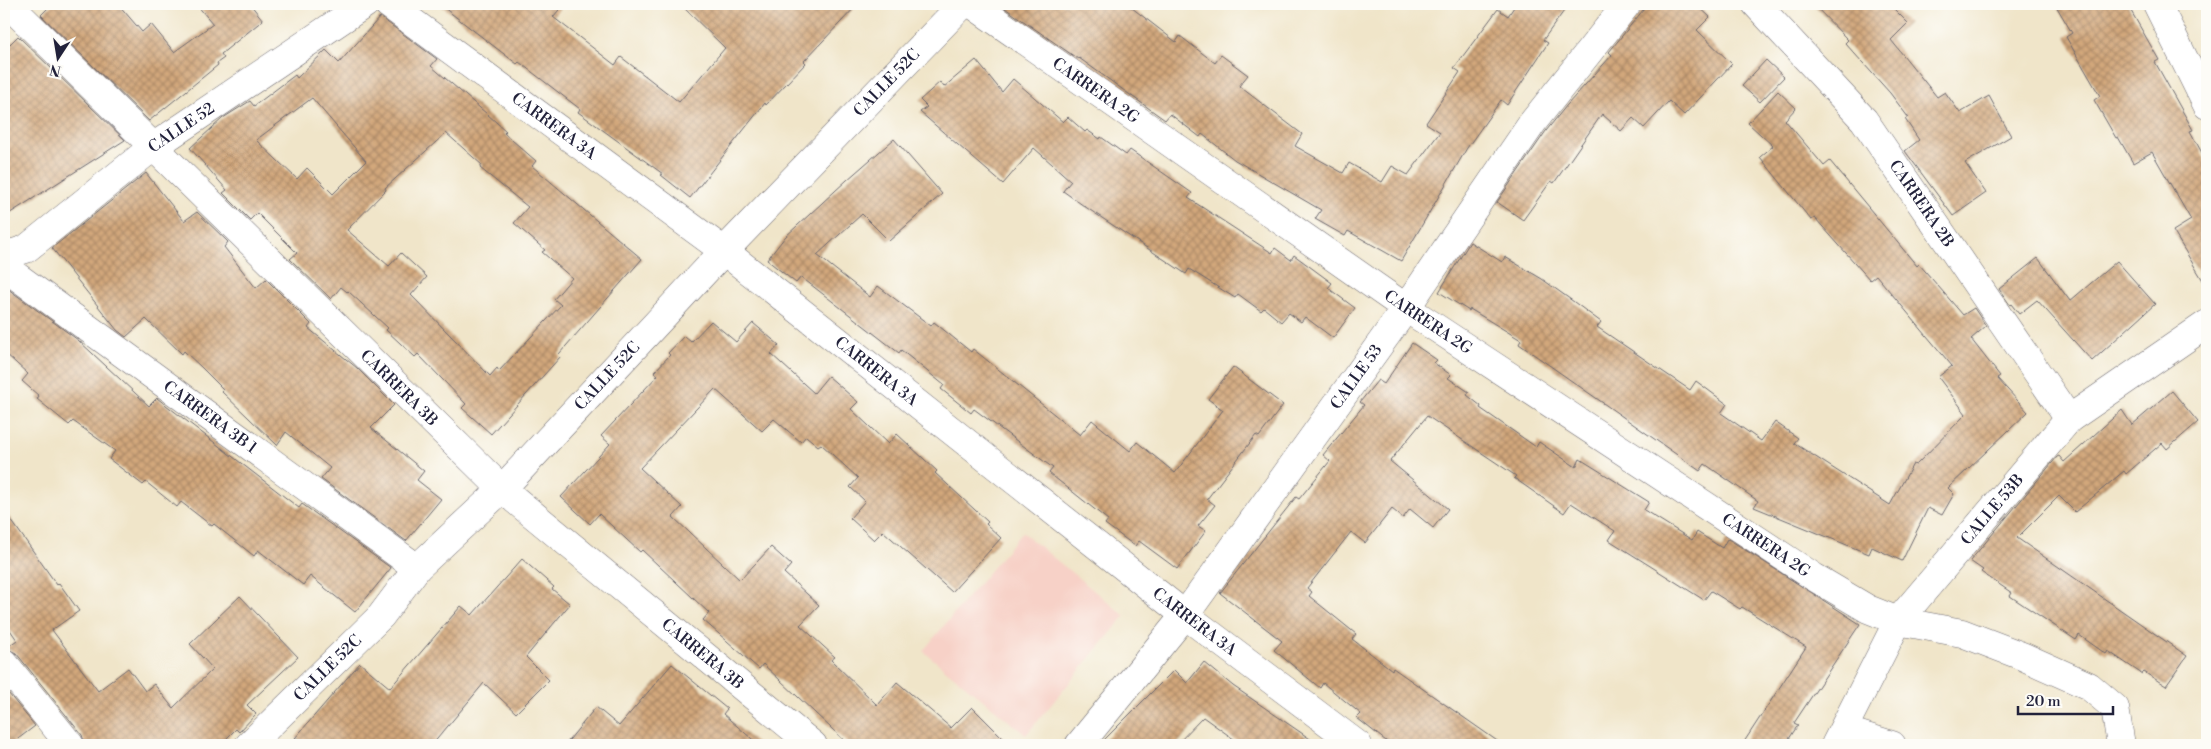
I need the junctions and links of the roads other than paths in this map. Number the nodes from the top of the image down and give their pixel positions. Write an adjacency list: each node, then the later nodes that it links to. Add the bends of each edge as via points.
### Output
1 (8, 4): 10 (street, CARRERA 3B)
2 (365, 4): 10 (street, CALLE 52)
3 (388, 4): 11 (street, CARRERA 3A)
4 (963, 4): 11 (street, CALLE 52C)
5 (972, 4): 14 (street, CARRERA 2G)
6 (1627, 4): 14 (street, CALLE 53, via 1533,122)
7 (1756, 4): 16 (street, CARRERA 2B, via 1864,120)
8 (2157, 4): 9 (street)
9 (2207, 105)
10 (153, 147): 12 (street, CALLE 52, via 26,249); 17 (street, CARRERA 3B)
11 (724, 251): 17 (street, CALLE 52C); 19 (street, CARRERA 3A)
12 (4, 253)
13 (4, 267): 18 (street, CARRERA 3B 1)
14 (1406, 308): 19 (street, CALLE 53); 20 (street, CARRERA 2G, via 1814,577 1868,609)
15 (2207, 324): 16 (street, CALLE 53B)
16 (2069, 419): 20 (street, CALLE 53B)
17 (502, 489): 18 (street, CALLE 52C); 25 (street, CARRERA 3B)
18 (417, 568): 23 (street, CALLE 52C, via 381,616)
19 (1185, 615): 26 (street, CALLE 53); 27 (street, CARRERA 3A)
20 (1898, 621): 22 (street, CALLE 53B); 29 (street, CARRERA 2G, via 1962,634 2089,686 2115,708)
21 (4, 663): 24 (street)
22 (1840, 738): 28 (street)
23 (262, 742)
24 (70, 745)
25 (813, 745)
26 (1079, 745)
27 (1358, 745)
28 (1892, 745)
29 (2121, 745)

